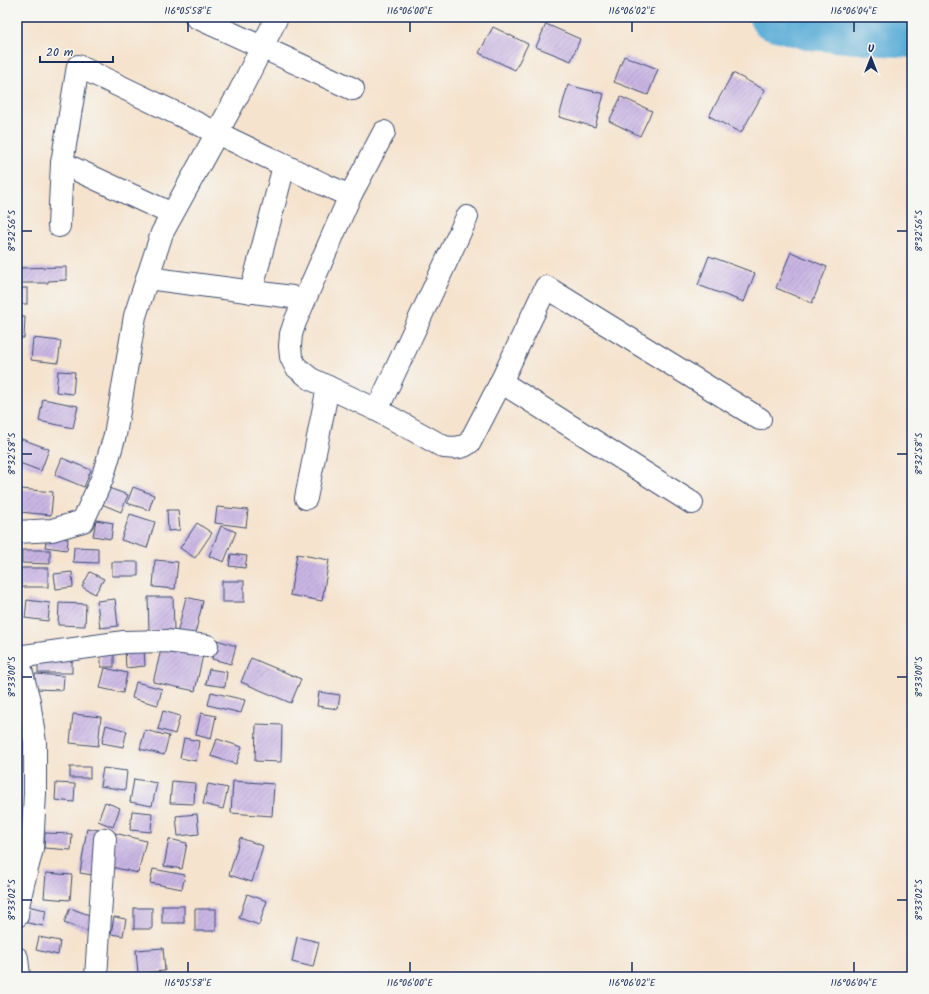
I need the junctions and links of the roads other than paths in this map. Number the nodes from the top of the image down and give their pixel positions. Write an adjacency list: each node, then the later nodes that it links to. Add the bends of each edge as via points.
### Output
1 (196, 17): 3 (street)
2 (277, 17): 3 (street)
3 (262, 48): 4 (street); 6 (street)
4 (353, 89)
5 (384, 132): 9 (street)
6 (217, 133): 7 (street, via 78,66); 8 (street); 10 (street)
7 (62, 163): 10 (street); 12 (street)
8 (284, 166): 9 (street); 14 (street)
9 (350, 196): 15 (street)
10 (172, 214): 13 (street, via 162,233)
11 (467, 217): 18 (street)
12 (59, 226)
13 (147, 278): 14 (street); 22 (street, via 135,316 115,435 102,479 83,521 52,530)
14 (251, 292): 15 (street, via 292,297)
15 (303, 301): 17 (street, via 291,334 291,357 296,367 310,379)
16 (502, 382): 18 (street, via 466,446 444,446); 19 (street, via 546,287); 21 (street)
17 (328, 387): 18 (street); 20 (street)
18 (377, 410)
19 (760, 419)
20 (306, 498)
21 (692, 503)
22 (17, 532)
23 (208, 646): 24 (street, via 166,641 124,642)
24 (17, 656): 26 (street, via 29,701 35,768 32,849 22,884)
25 (105, 839): 29 (street)
26 (17, 916)
27 (17, 958): 28 (street)
28 (19, 977)
29 (96, 977)

